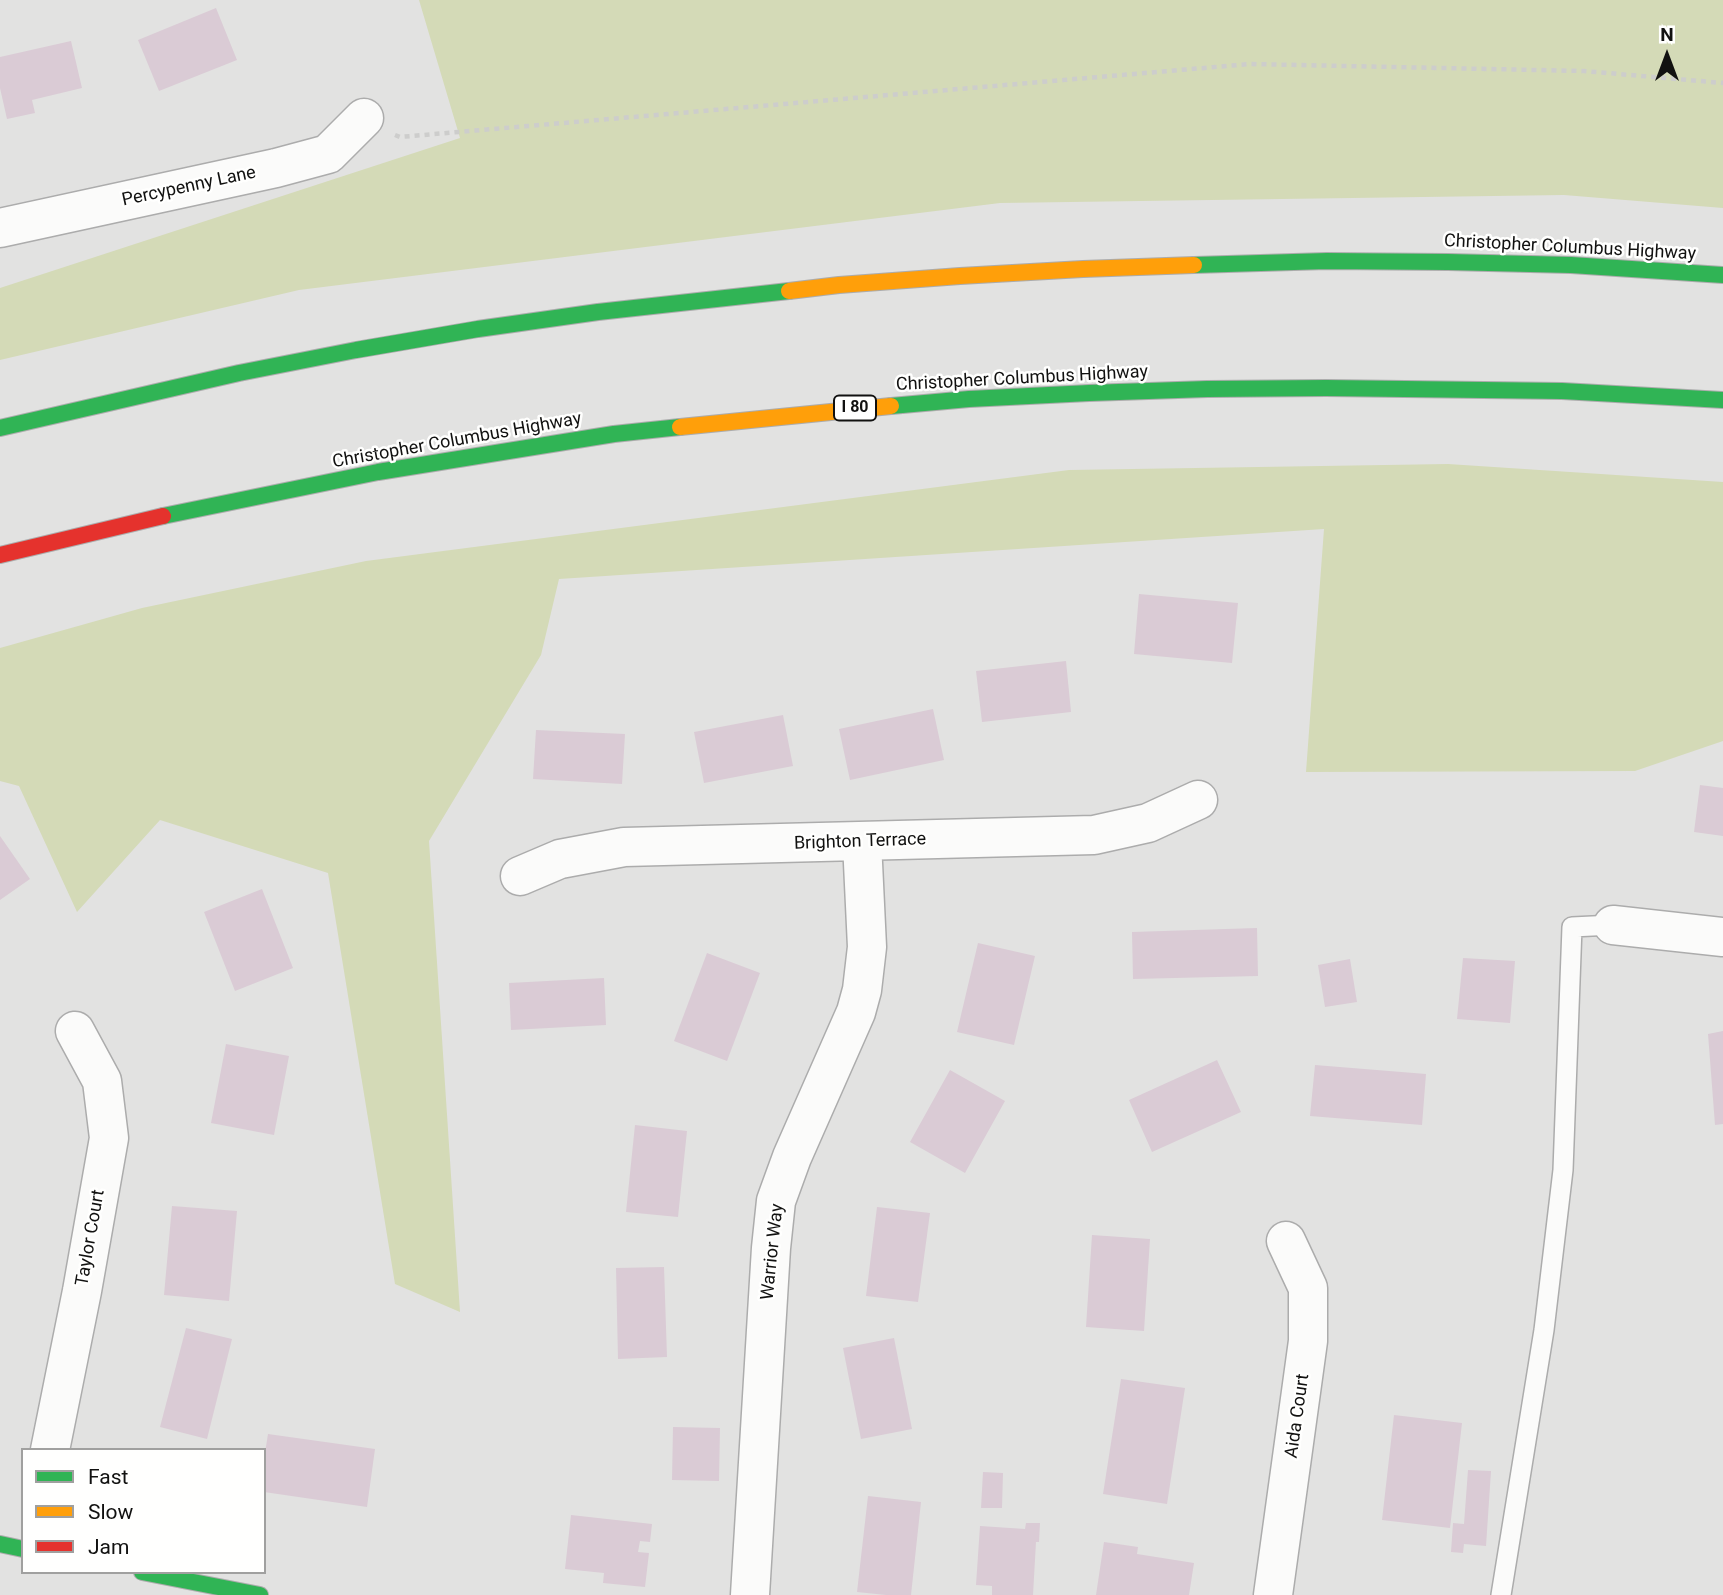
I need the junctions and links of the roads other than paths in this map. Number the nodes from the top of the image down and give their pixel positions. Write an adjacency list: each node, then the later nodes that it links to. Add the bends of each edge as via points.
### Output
1 (364, 118): 2 (street, Percypenny Lane, via 328,154)
2 (0, 228)
3 (1723, 275): 5 (main road, Christopher Columbus Highway, via 1571,265 1327,261 1097,268 839,285 451,334 239,373)
4 (1723, 400): 6 (main road, Christopher Columbus Highway / I 80, via 1562,391 1207,389 850,409 614,434 378,472)
5 (0, 428)
6 (0, 555)
7 (1198, 800): 8 (street, Brighton Terrace, via 1148,823 1094,835)
8 (862, 842): 9 (street, Brighton Terrace, via 624,847 560,859); 19 (street, Warrior Way, via 867,947 862,990 776,1201)
9 (520, 876)
10 (1614, 925): 11 (street); 21 (lane, via 1572,927 1563,1170 1544,1330)
11 (1723, 937)
12 (75, 1031): 14 (street, Taylor Court, via 102,1081 109,1138)
13 (1286, 1241): 20 (street, Aida Court, via 1308,1288 1308,1340)
14 (50, 1448)
15 (0, 1544): 16 (main road)
16 (21, 1549)
17 (152, 1574): 18 (main road)
18 (260, 1595)
19 (750, 1595)
20 (1273, 1595)
21 (1501, 1595)

